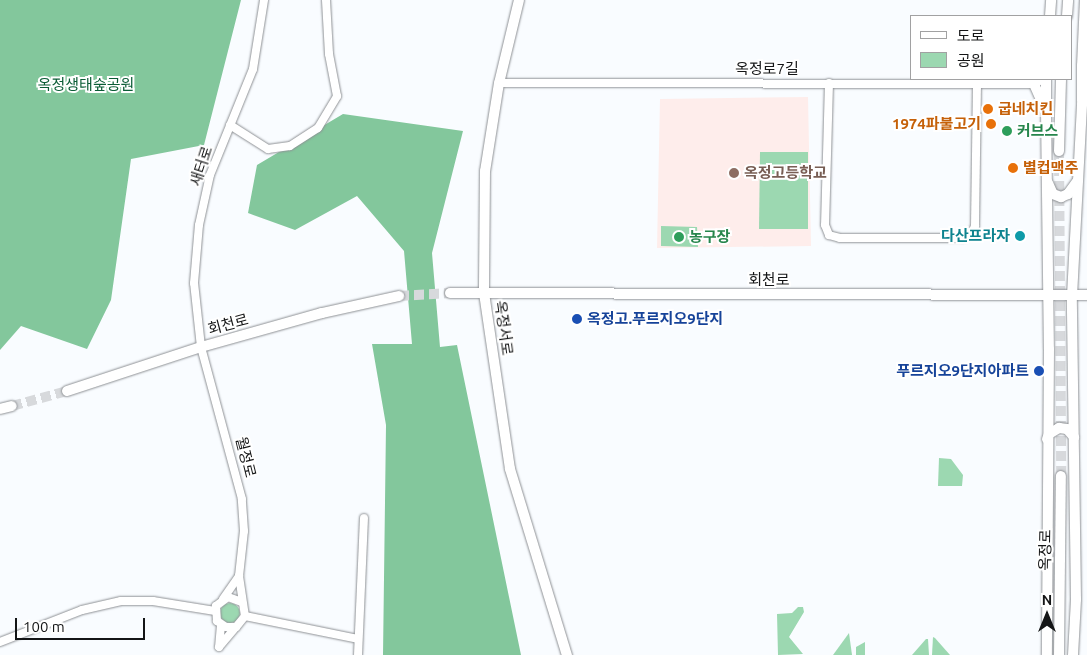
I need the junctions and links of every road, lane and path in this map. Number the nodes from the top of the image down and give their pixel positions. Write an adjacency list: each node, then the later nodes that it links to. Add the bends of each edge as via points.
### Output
1 (264, 0): 19 (street, 새터로, via 253,69)
2 (326, 0): 19 (street, via 329,54 337,96 318,128 290,146 268,149)
3 (519, 0): 13 (main road, 옥정서로)
4 (1051, 0): 7 (main road)
5 (1068, 0): 8 (main road)
6 (1085, 0): 9 (main road)
7 (1050, 15)
8 (1067, 15)
9 (1085, 70): 17 (main road)
10 (1046, 80): 18 (main road)
11 (1061, 80): 20 (main road)
12 (1037, 81): 15 (street, 옥정로7길); 18 (main road)
13 (499, 83): 14 (street, 옥정로7길); 24 (main road, 옥정서로, via 485,171)
14 (829, 83): 15 (street, 옥정로7길); 15 (street, via 826,225 829,235 840,238 963,238 971,235 975,226)
15 (977, 83)
16 (1087, 94): 17 (main road)
17 (1082, 104): 21 (main road)
18 (1046, 111): 22 (main road)
19 (230, 125): 29 (street, 새터로, via 210,175 199,224 194,284)
20 (1059, 151)
21 (1079, 179): 22 (main road, via 1068,194 1061,196 1050,191); 28 (main road)
22 (1046, 180): 27 (main road)
23 (450, 293): 24 (main road, 회천로)
24 (484, 293): 27 (main road, 회천로); 49 (main road, 옥정서로, via 510,469)
25 (1087, 295): 28 (main road, 회천로)
26 (399, 296): 29 (main road, 회천로, via 322,313)
27 (1048, 296): 28 (main road, 회천로); 34 (main road)
28 (1072, 296): 33 (main road)
29 (201, 347): 30 (main road, 회천로); 37 (street, 월정로, via 242,499 244,531)
30 (67, 391)
31 (12, 406): 32 (main road)
32 (0, 409)
33 (1074, 437): 34 (main road, via 1067,429 1059,428); 52 (main road, via 1076,599)
34 (1047, 439): 50 (main road)
35 (1061, 476): 51 (main road, 옥정로)
36 (364, 518): 44 (street)
37 (239, 576): 38 (street); 39 (street, 월정로)
38 (223, 599): 39 (street, via 233,597); 40 (street)
39 (242, 602): 41 (street)
40 (215, 612): 42 (street); 45 (street, via 153,601 121,601 82,610)
41 (246, 616): 43 (street); 44 (street)
42 (221, 625): 43 (street); 46 (street)
43 (236, 627): 46 (street)
44 (358, 639): 48 (street)
45 (0, 642)
46 (219, 647): 47 (street)
47 (215, 655)
48 (358, 655)
49 (567, 655)
50 (1047, 655)
51 (1059, 655)
52 (1073, 655)

